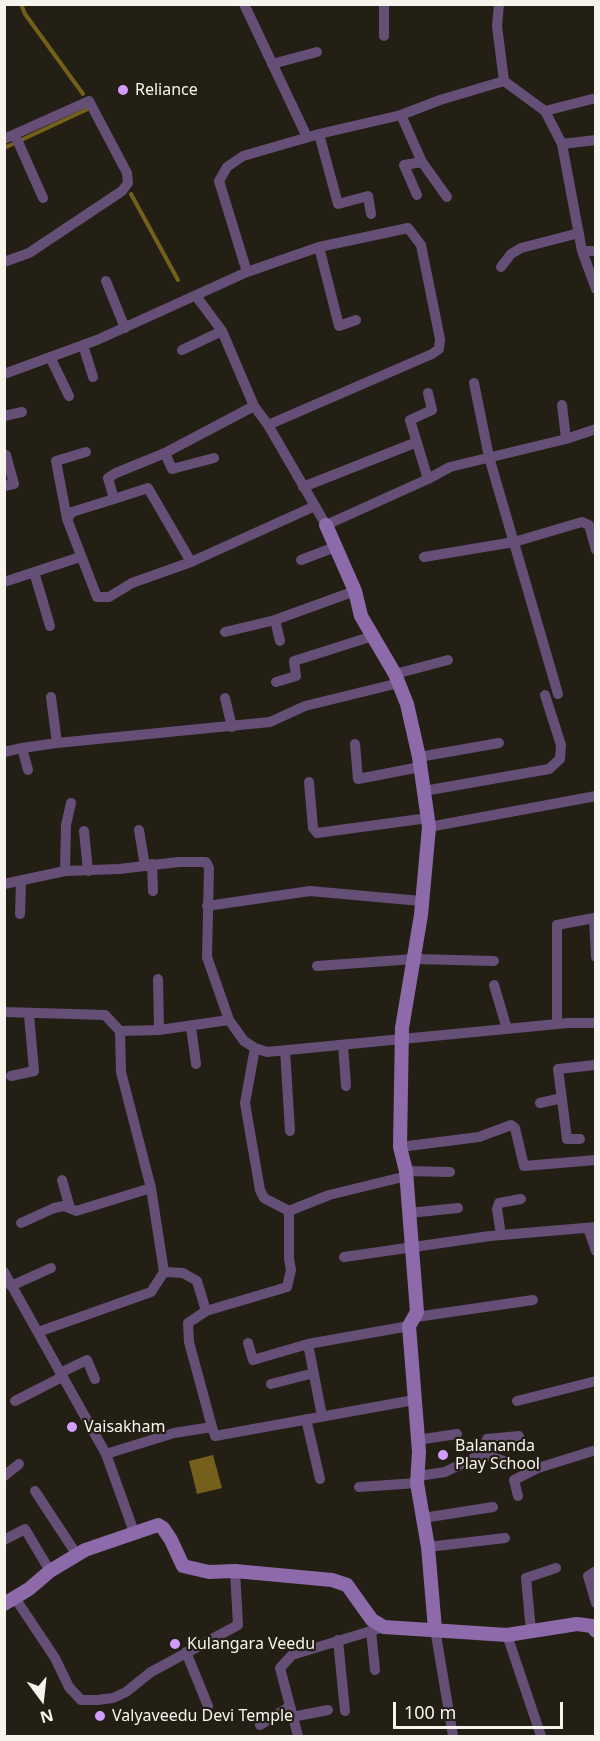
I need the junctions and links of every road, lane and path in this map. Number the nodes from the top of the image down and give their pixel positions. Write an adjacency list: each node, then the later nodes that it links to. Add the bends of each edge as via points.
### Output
1 (244, 4): 6 (street)
2 (384, 4): 4 (street)
3 (499, 4): 7 (street, via 497,26)
4 (384, 36)
5 (317, 52): 6 (street)
6 (272, 64): 13 (street)
7 (504, 81): 9 (street); 10 (street)
8 (596, 98): 9 (street)
9 (545, 111): 15 (street)
10 (401, 115): 11 (street); 16 (street)
11 (319, 134): 13 (street); 20 (street, via 338,204 368,196)
12 (10, 137): 19 (street); 25 (street, via 89,101 128,173 128,183 122,191 29,253)
13 (307, 137): 27 (street, via 243,156 227,167 219,181)
14 (596, 140): 15 (street)
15 (562, 144): 21 (street)
16 (422, 162): 17 (street, via 404,165); 18 (street)
17 (417, 195)
18 (447, 196)
19 (43, 198)
20 (371, 214)
21 (579, 234): 23 (street); 26 (street, via 521,248)
22 (319, 247): 27 (street); 31 (street, via 339,326); 46 (street, via 408,228 421,245 439,349)
23 (582, 251): 24 (street); 29 (street)
24 (596, 251)
25 (4, 262)
26 (501, 267)
27 (247, 272): 30 (street)
28 (106, 281): 32 (street)
29 (596, 289)
30 (196, 296): 32 (street); 33 (street)
31 (356, 320)
32 (125, 328): 34 (street)
33 (222, 331): 35 (street); 43 (street)
34 (83, 345): 36 (street); 38 (street)
35 (182, 350)
36 (50, 357): 37 (street); 41 (street)
37 (4, 374)
38 (93, 377)
39 (474, 383): 53 (street)
40 (428, 393): 49 (street, via 432,410 410,420)
41 (69, 396)
42 (562, 405): 48 (street)
43 (254, 406): 46 (street); 51 (street)
44 (22, 412): 45 (street)
45 (4, 416)
46 (268, 425): 57 (street)
47 (596, 429): 48 (street)
48 (566, 439): 53 (street)
49 (417, 442): 55 (street); 57 (street)
50 (86, 452): 60 (street, via 56,462)
51 (165, 453): 54 (street, via 172,469); 58 (street, via 108,478)
52 (6, 455): 56 (street, via 14,484)
53 (489, 457): 55 (street, via 450,467); 62 (street)
54 (214, 458)
55 (428, 479): 61 (street)
56 (4, 486)
57 (303, 487): 59 (street)
58 (114, 499): 60 (street, via 72,512); 68 (street, via 148,488)
59 (315, 506): 61 (street); 68 (street)
60 (67, 519): 65 (street)
61 (326, 525): 63 (street)
62 (514, 542): 64 (street, via 582,522 589,525); 66 (street); 80 (street)
63 (336, 547): 67 (street); 71 (street)
64 (596, 550)
65 (80, 557): 68 (street, via 97,597 102,599 132,583); 69 (street)
66 (424, 557)
67 (301, 560)
68 (191, 562)
69 (34, 572): 70 (street); 73 (street)
70 (4, 582)
71 (355, 591): 72 (street); 75 (street)
72 (275, 620): 74 (street); 76 (street)
73 (50, 626)
74 (225, 632)
75 (373, 636): 78 (street); 79 (street, via 294,662 296,676)
76 (280, 640)
77 (448, 660): 78 (street)
78 (397, 679): 84 (street, via 304,706 270,722); 90 (street)
79 (276, 682)
80 (558, 694)
81 (545, 695): 93 (street, via 561,745 560,759 549,770)
82 (51, 697): 85 (street)
83 (225, 698): 84 (street)
84 (232, 727): 85 (street)
85 (57, 743): 88 (street)
86 (499, 743): 90 (street)
87 (355, 744): 90 (street, via 358,779)
88 (22, 748): 89 (street); 91 (street)
89 (4, 752)
90 (420, 762): 93 (street)
91 (28, 770)
92 (309, 782): 96 (street, via 313,828 317,833)
93 (424, 792): 96 (street)
94 (596, 796): 96 (street)
95 (71, 803): 100 (street, via 66,825)
96 (428, 823): 105 (street)
97 (140, 830): 99 (street)
98 (84, 831): 101 (street)
99 (148, 865): 101 (street); 104 (street); 106 (street, via 206,862)
100 (65, 871): 101 (street); 102 (street)
101 (88, 871)
102 (21, 881): 103 (street); 107 (street)
103 (4, 884)
104 (153, 891)
105 (421, 901): 106 (street, via 310,891); 109 (street)
106 (207, 906): 116 (street, via 207,957)
107 (20, 914)
108 (596, 957): 118 (street, via 594,918 556,924)
109 (414, 959): 110 (street); 111 (street); 123 (street)
110 (494, 961)
111 (317, 966)
112 (158, 979): 121 (street)
113 (494, 985): 120 (street)
114 (4, 1012): 115 (street)
115 (28, 1015): 122 (street, via 105,1015); 129 (street, via 34,1071)
116 (229, 1020): 119 (street); 125 (street, via 244,1041)
117 (596, 1023): 118 (street)
118 (557, 1024): 120 (street)
119 (191, 1027): 121 (street); 127 (street)
120 (507, 1029): 123 (street)
121 (159, 1030): 122 (street)
122 (120, 1031): 140 (street, via 121,1072)
123 (401, 1039): 124 (street); 135 (street)
124 (343, 1045): 126 (street); 130 (street)
125 (255, 1048): 126 (street, via 267,1052); 144 (street, via 245,1103 260,1190 264,1198)
126 (285, 1050): 133 (street)
127 (196, 1064)
128 (595, 1065): 131 (street, via 558,1069)
129 (11, 1076)
130 (346, 1086)
131 (562, 1098): 132 (street); 134 (street, via 567,1139)
132 (540, 1104)
133 (290, 1131)
134 (580, 1139)
135 (400, 1147): 136 (street, via 478,1137 511,1125 525,1166); 138 (street)
136 (596, 1160)
137 (450, 1172): 138 (street)
138 (406, 1174): 144 (street, via 329,1195); 145 (street)
139 (62, 1180): 142 (street)
140 (151, 1188): 142 (street, via 76,1211); 154 (street)
141 (521, 1199): 148 (street, via 499,1203)
142 (70, 1208): 146 (street, via 54,1208)
143 (458, 1208): 145 (street)
144 (289, 1211): 157 (street, via 291,1270 287,1287)
145 (409, 1213): 149 (street)
146 (21, 1223)
147 (592, 1228): 148 (street); 150 (street)
148 (501, 1235): 149 (street)
149 (411, 1249): 151 (street); 158 (street)
150 (596, 1251)
151 (344, 1257)
152 (51, 1269): 155 (street)
153 (4, 1272): 155 (street)
154 (164, 1272): 157 (street, via 183,1273 197,1281); 159 (street, via 151,1292)
155 (11, 1286): 159 (street)
156 (533, 1300): 158 (street)
157 (206, 1311): 172 (street, via 188,1323 186,1331)
158 (412, 1322): 161 (street); 167 (street)
159 (38, 1332): 163 (street)
160 (248, 1343): 161 (street, via 253,1360)
161 (308, 1344): 162 (street)
162 (314, 1373): 166 (street); 170 (street)
163 (61, 1375): 164 (street, via 87,1360); 168 (street); 177 (street)
164 (95, 1379)
165 (596, 1381): 169 (street)
166 (271, 1384)
167 (414, 1400): 170 (street); 175 (street)
168 (15, 1401)
169 (517, 1401)
170 (322, 1416): 171 (street)
171 (306, 1419): 172 (street, via 215,1436); 182 (street)
172 (212, 1427): 177 (street, via 174,1433)
173 (457, 1434): 175 (street)
174 (519, 1436): 178 (street, via 488,1439)
175 (417, 1440): 183 (street)
176 (596, 1450): 186 (street, via 538,1468 514,1480)
177 (106, 1454): 189 (street)
178 (482, 1454): 179 (street); 183 (street, via 446,1472)
179 (507, 1462)
180 (19, 1464): 181 (street)
181 (4, 1476)
182 (320, 1479)
183 (418, 1479): 184 (street); 188 (street)
184 (359, 1487)
185 (35, 1491): 193 (street)
186 (518, 1497)
187 (493, 1507): 188 (street)
188 (423, 1518): 192 (street)
189 (134, 1532): 193 (street); 196 (street, via 158,1525 171,1540 183,1566 209,1572)
190 (505, 1538): 192 (street)
191 (4, 1540): 195 (street, via 24,1529)
192 (428, 1547): 202 (street)
193 (76, 1555): 195 (street)
194 (556, 1568): 203 (street, via 526,1578)
195 (50, 1571): 198 (street)
196 (235, 1571): 201 (street, via 332,1580 347,1585); 206 (street, via 238,1625)
197 (596, 1571): 199 (street, via 588,1576)
198 (10, 1601): 206 (street, via 55,1658 69,1687 81,1700 113,1698)
199 (596, 1603)
200 (594, 1625): 203 (street)
201 (378, 1629): 202 (street); 205 (street); 207 (street)
202 (435, 1629): 204 (street); 214 (street)
203 (531, 1630): 204 (street)
204 (507, 1635): 215 (street)
205 (338, 1640): 210 (street); 211 (street, via 292,1655 280,1668)
206 (186, 1652): 208 (street)
207 (375, 1670)
208 (208, 1706)
209 (328, 1710): 211 (street)
210 (345, 1711)
211 (291, 1712): 212 (street); 213 (street)
212 (260, 1725)
213 (298, 1737)
214 (453, 1737)
215 (541, 1737)

